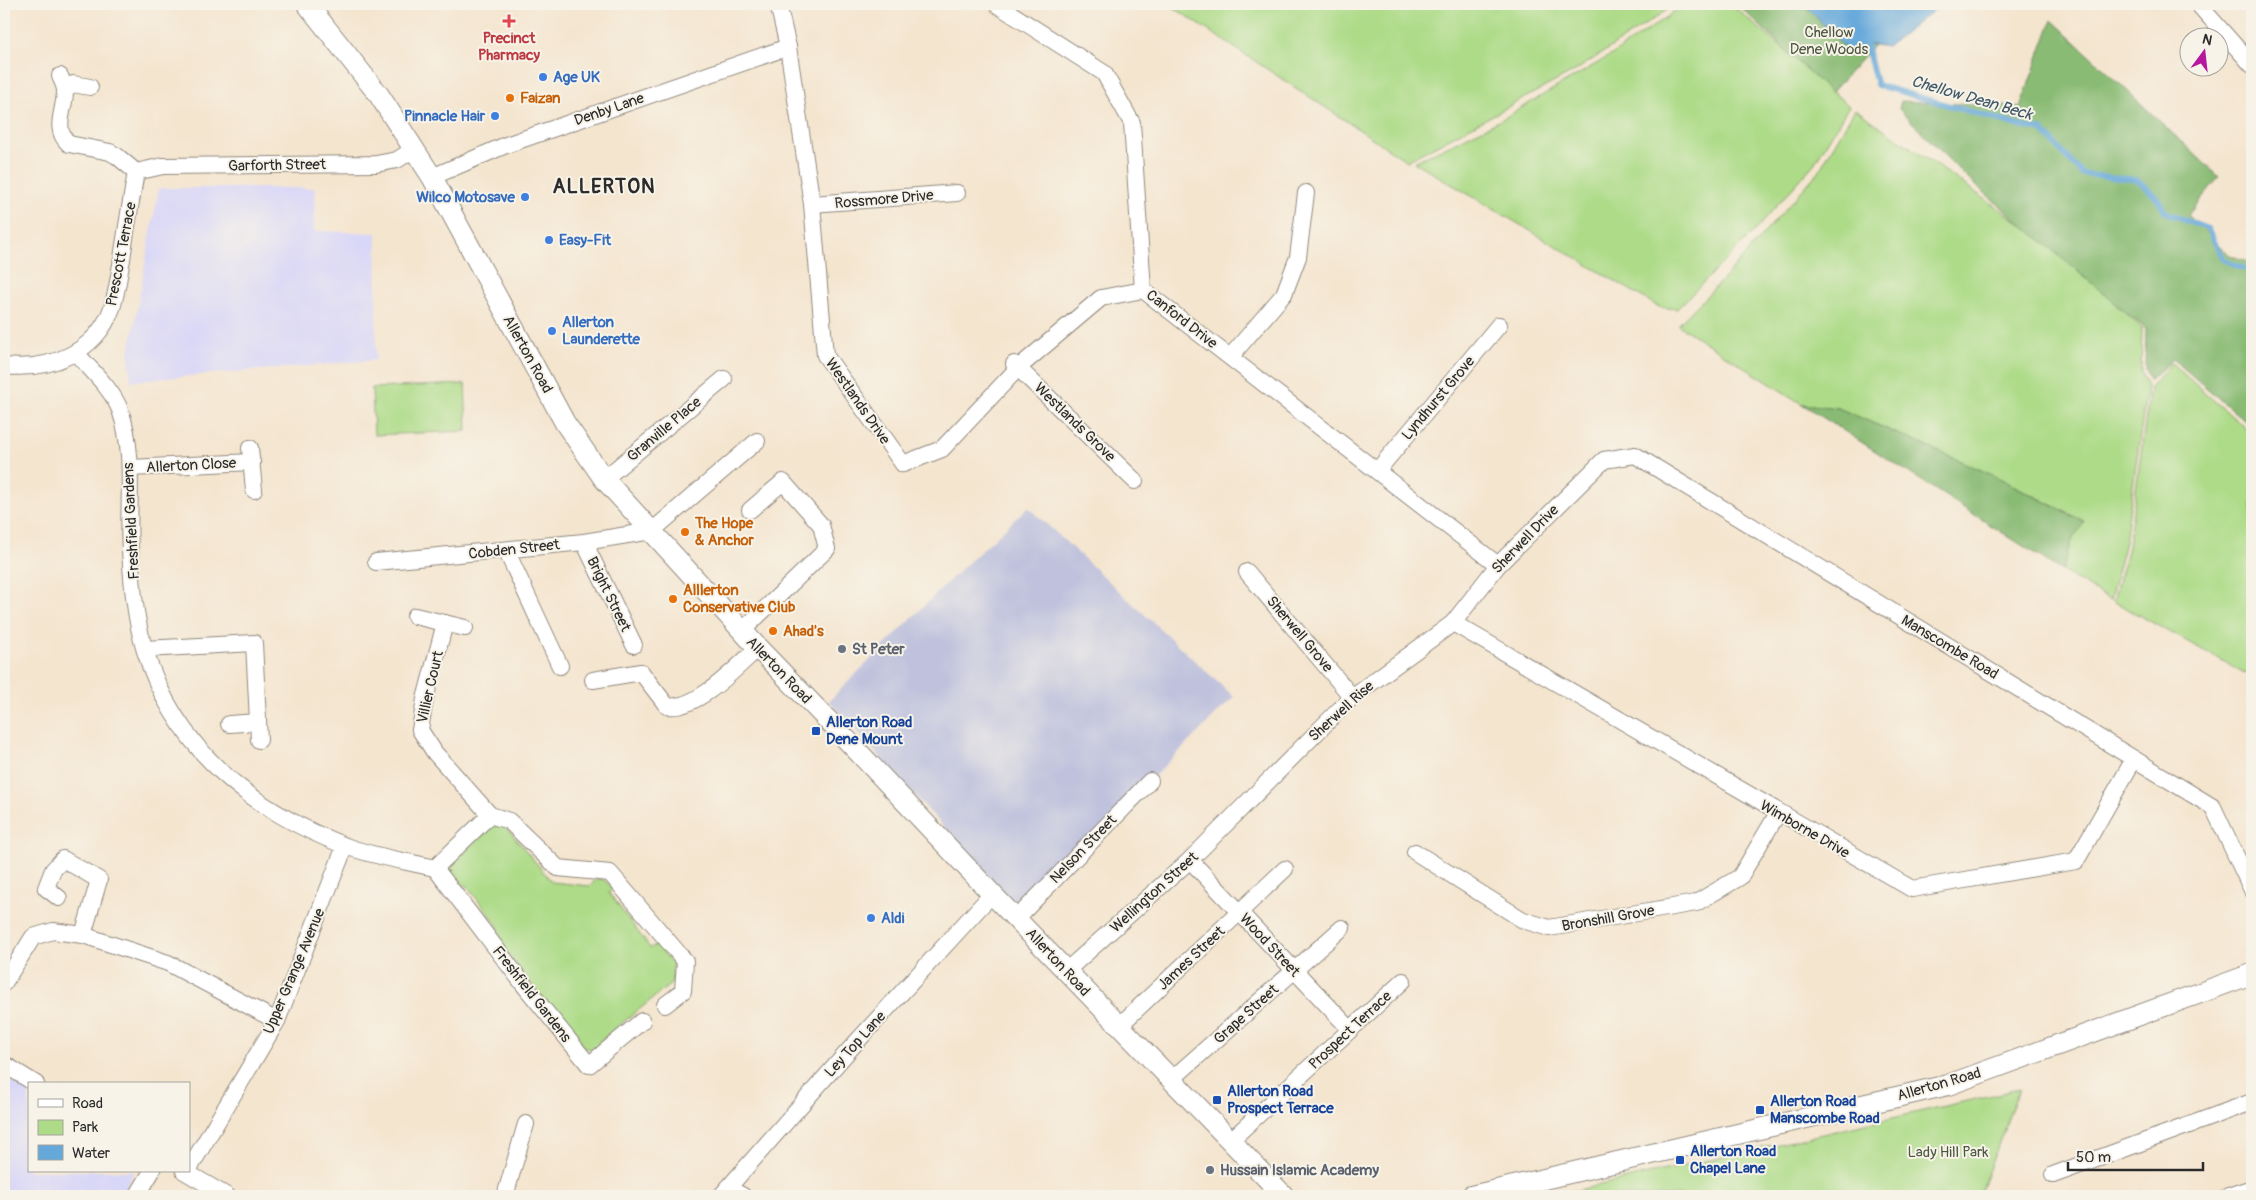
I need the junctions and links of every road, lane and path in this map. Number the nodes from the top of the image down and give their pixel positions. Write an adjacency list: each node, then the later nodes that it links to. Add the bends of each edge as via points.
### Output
1 (307, 4): 8 (street, Allerton Road, via 379,95)
2 (778, 4): 5 (street, Westlands Drive)
3 (996, 4): 14 (street, Canford Drive, via 1104,73 1132,123)
4 (2198, 4): 6 (street)
5 (788, 47): 10 (street, Denby Lane, via 506,145); 13 (street, Westlands Drive)
6 (2252, 65)
7 (90, 87): 9 (street, via 63,83 60,132 63,139 69,144 117,156)
8 (414, 149): 9 (street, Garforth Street, via 397,160 376,164 163,166); 10 (street, Allerton Road)
9 (136, 172): 16 (street, Prescott Terrace, via 112,308 94,336)
10 (432, 177): 25 (street, Allerton Road, via 565,423)
11 (957, 193): 13 (street, Rossmore Drive)
12 (1306, 193): 17 (street, via 1298,257 1284,294)
13 (812, 204): 19 (street, Westlands Drive, via 825,355 903,464 942,449)
14 (1143, 290): 17 (street, Canford Drive); 19 (street, Westlands Drive, via 1101,298)
15 (1499, 325): 24 (street, Lyndhurst Grove)
16 (76, 353): 18 (street, via 59,361 34,366); 23 (street, Freshfield Gardens, via 100,380 119,409)
17 (1230, 356): 24 (street, Canford Drive)
18 (4, 366)
19 (1016, 366): 26 (street, Westlands Grove)
20 (724, 379): 25 (street, Granville Place)
21 (757, 441): 29 (street)
22 (1604, 460): 33 (street, Sherwell Drive); 49 (street, Manscombe Road, via 1635,455)
23 (130, 468): 27 (street, Allerton Close, via 251,455); 42 (street, Freshfield Gardens, via 130,550)
24 (1377, 471): 33 (street, Canford Drive)
25 (604, 479): 29 (street, Allerton Road)
26 (1135, 481)
27 (254, 490)
28 (750, 510): 39 (street, via 783,482 821,525 827,550)
29 (652, 531): 30 (street, Cobden Street); 39 (street, Allerton Road)
30 (584, 542): 31 (street, Cobden Street); 40 (street, Bright Street)
31 (506, 550): 32 (street, Cobden Street); 43 (street)
32 (376, 562)
33 (1498, 565): 37 (street, Sherwell Drive)
34 (1247, 572): 45 (street, Sherwell Grove)
35 (415, 616): 36 (street)
36 (445, 623): 38 (street); 53 (street, Villier Court, via 420,730 435,753)
37 (1453, 623): 45 (street, Sherwell Rise); 52 (street, Wimborne Drive)
38 (466, 628)
39 (742, 631): 41 (street, Allerton Road)
40 (634, 645)
41 (758, 648): 44 (street, via 712,691 674,708 667,706 641,672); 60 (street, Allerton Road)
42 (145, 649): 46 (street, via 254,643); 54 (street, Freshfield Gardens, via 171,712 208,761 239,789 288,821)
43 (560, 666)
44 (593, 680)
45 (1352, 697): 51 (street, Sherwell Rise)
46 (258, 722): 47 (street); 48 (street)
47 (229, 724)
48 (259, 740)
49 (2134, 759): 52 (street, Wimborne Drive, via 2076,861 1912,890); 59 (street, Manscombe Road, via 2213,807)
50 (1150, 780): 63 (street, Nelson Street)
51 (1239, 810): 56 (street, Wellington Street)
52 (1778, 814): 55 (street, Bronshill Grove, via 1740,878 1696,903 1549,928 1523,920)
53 (490, 815): 57 (street); 71 (street, via 509,821 558,868 610,873 685,961 683,991)
54 (345, 846): 57 (street, Freshfield Gardens); 72 (street, Upper Grange Avenue)
55 (1415, 852)
56 (1190, 860): 62 (street, Wood Street); 67 (street, Wellington Street)
57 (435, 868): 73 (street, Freshfield Gardens, via 589,1065)
58 (1285, 869): 62 (street, James Street)
59 (2252, 890)
60 (992, 894): 63 (street, Allerton Road); 87 (street, Ley Top Lane)
61 (59, 898): 65 (street, via 46,888 53,870 63,859 99,880)
62 (1240, 912): 66 (street, Wood Street); 74 (street, James Street)
63 (1017, 918): 67 (street, Allerton Road)
64 (1342, 928): 66 (street, Grape Street)
65 (83, 934): 70 (street, via 53,930 33,937); 72 (street, via 168,963)
66 (1294, 970): 75 (street, Wood Street); 77 (street, Grape Street)
67 (1066, 971): 74 (street, Allerton Road)
68 (2252, 974): 93 (street, Allerton Road, via 1948,1085)
69 (1403, 981): 75 (street, Prospect Terrace)
70 (4, 983)
71 (665, 1005)
72 (276, 1021): 82 (street, Upper Grange Avenue)
73 (642, 1021)
74 (1119, 1026): 77 (street, Allerton Road)
75 (1350, 1029): 81 (street, Prospect Terrace)
76 (4, 1064): 78 (street)
77 (1171, 1080): 81 (street, Allerton Road)
78 (33, 1082)
79 (2252, 1102): 85 (street)
80 (526, 1124): 90 (street)
81 (1231, 1140): 92 (street, Allerton Road)
82 (190, 1166)
83 (151, 1172): 88 (street)
84 (189, 1172): 89 (street)
85 (2053, 1175)
86 (2252, 1188): 94 (street)
87 (724, 1192): 91 (street)
88 (137, 1196)
89 (227, 1196)
90 (505, 1196)
91 (743, 1196)
92 (1284, 1196)
93 (1471, 1196)
94 (2228, 1196)

